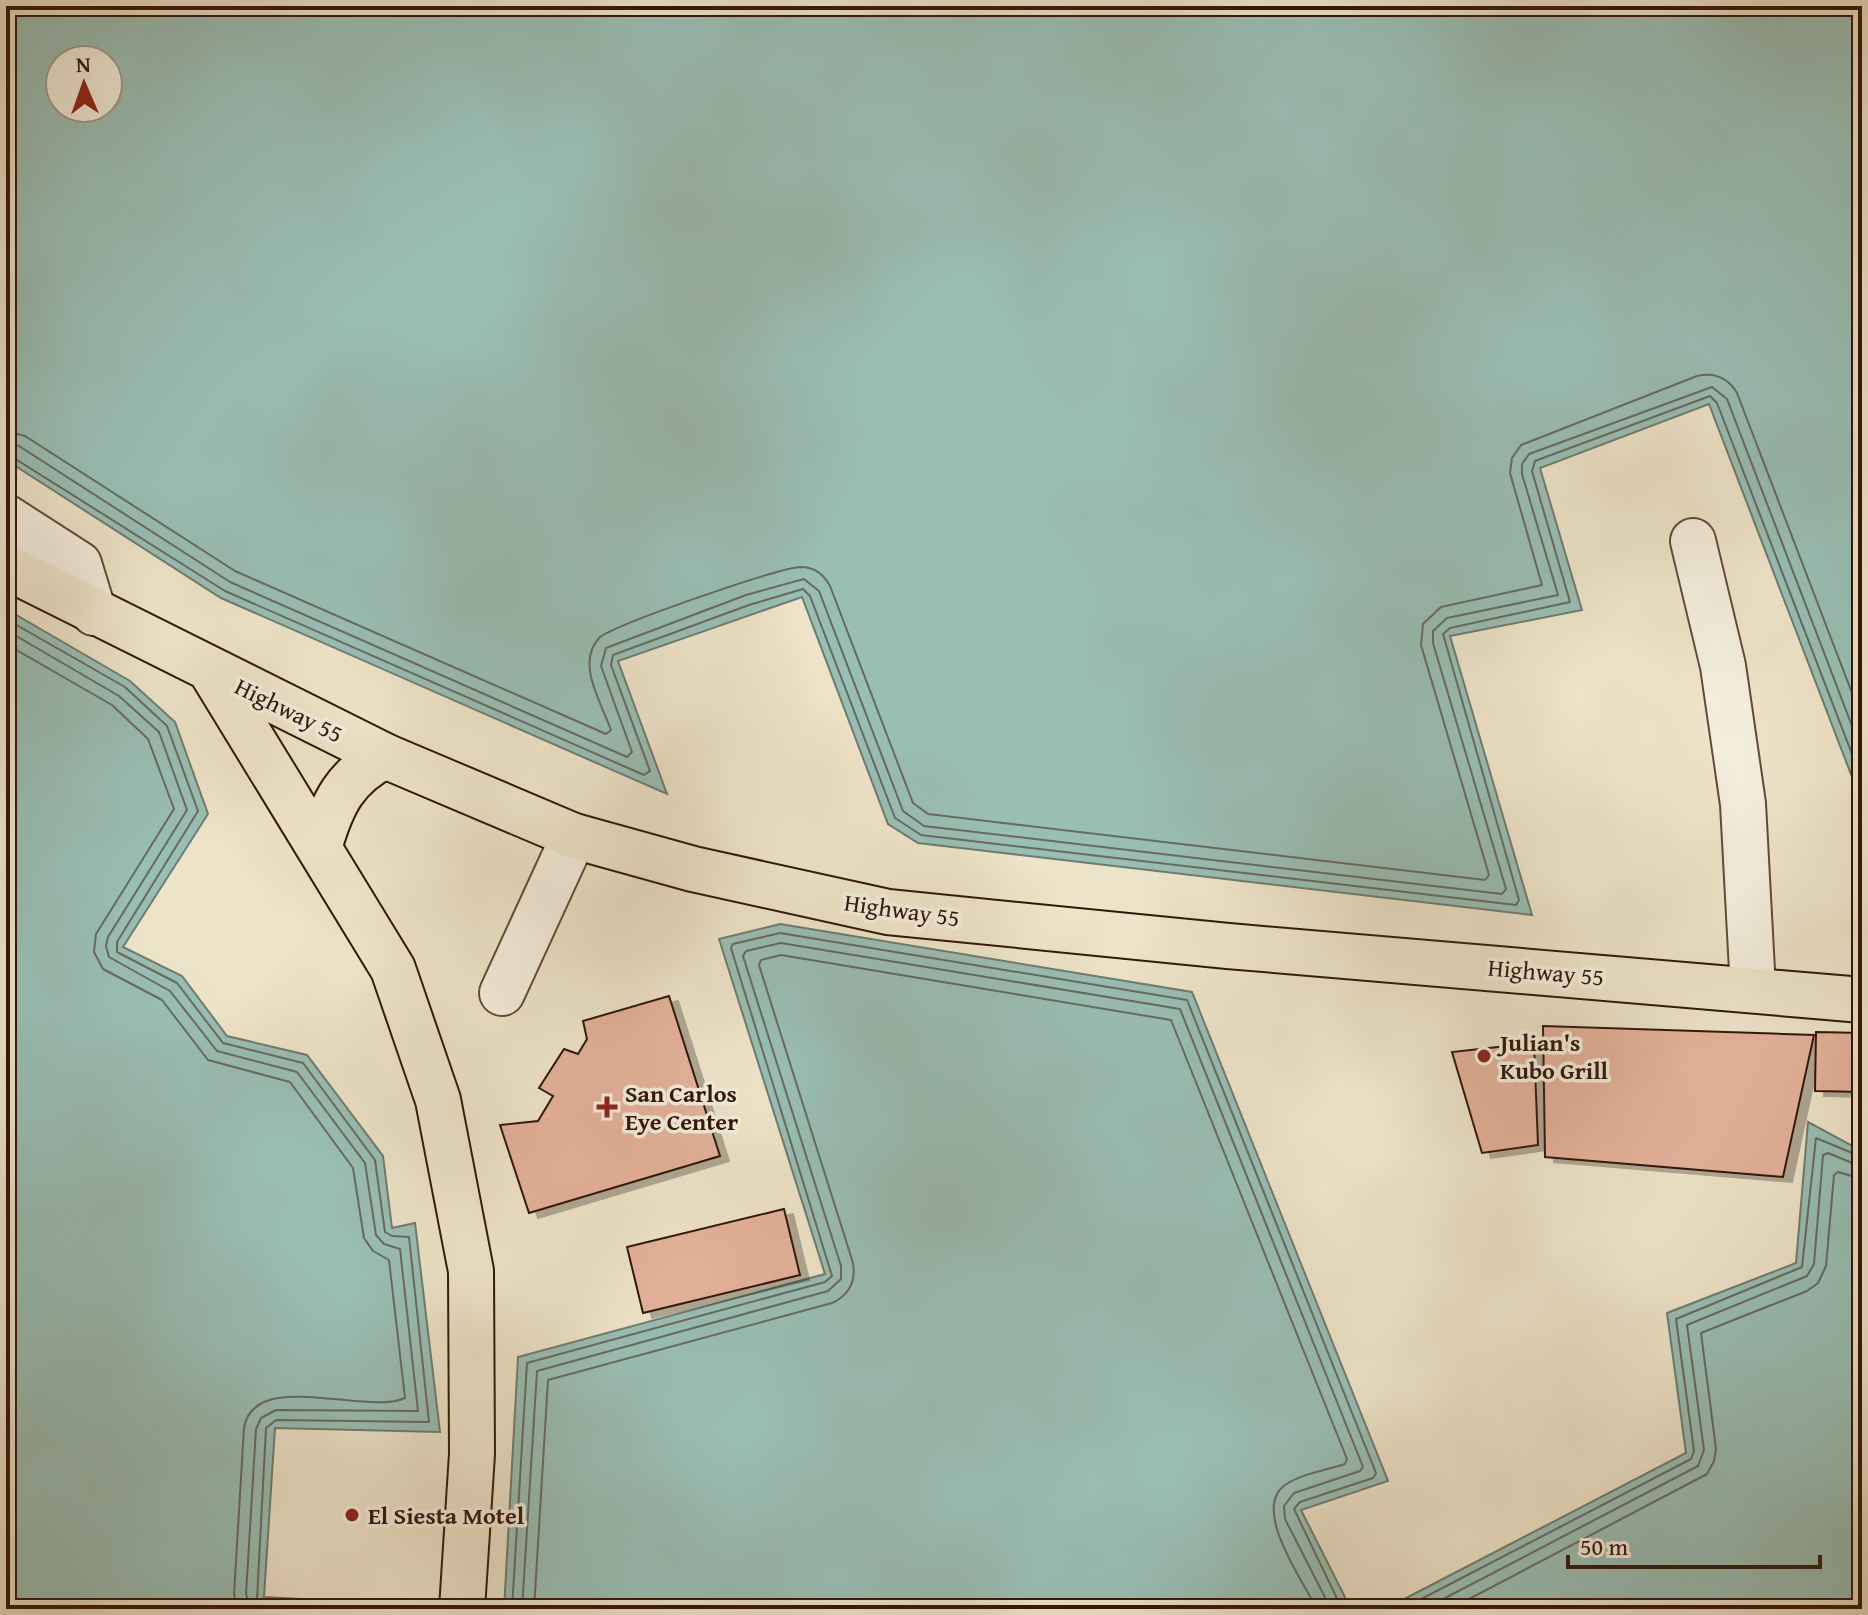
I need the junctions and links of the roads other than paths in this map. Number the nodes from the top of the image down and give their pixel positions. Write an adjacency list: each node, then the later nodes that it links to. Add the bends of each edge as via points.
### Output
1 (6, 517): 4 (street, via 79,564)
2 (1693, 541): 9 (street, via 1723,666 1743,804)
3 (6, 567): 4 (main road, Highway 55)
4 (94, 613): 5 (main road, Highway 55)
5 (212, 673): 6 (main road, Highway 55); 8 (main road)
6 (385, 756): 7 (main road, Highway 55); 8 (main road, via 356,773 342,789)
7 (574, 836): 9 (main road, Highway 55, via 693,869 888,912); 10 (street)
8 (320, 845): 12 (main road, via 393,969 438,1100 471,1271 472,1454)
9 (1753, 989): 11 (main road, Highway 55)
10 (502, 993)
11 (1862, 1000)
12 (462, 1609)

